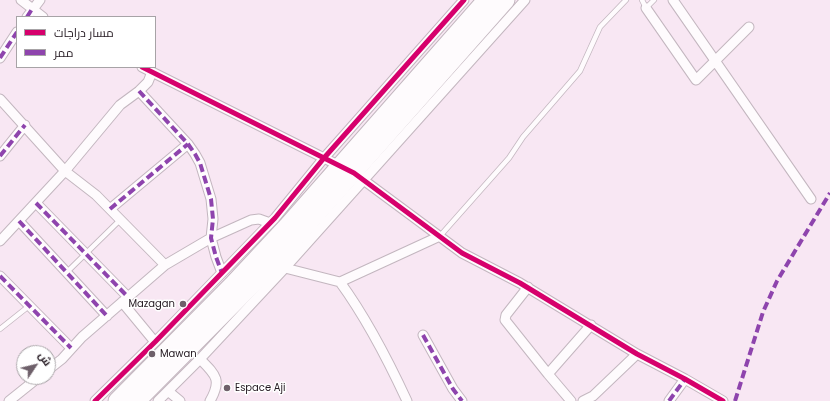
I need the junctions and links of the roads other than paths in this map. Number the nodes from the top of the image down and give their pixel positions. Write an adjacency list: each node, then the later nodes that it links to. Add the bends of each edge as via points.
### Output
1 (21, 0): 11 (street)
2 (40, 0): 11 (street)
3 (464, 0): 24 (street)
4 (486, 0): 26 (highway)
5 (506, 0): 26 (highway)
6 (525, 0): 26 (street)
7 (626, 0): 33 (lane, via 600,27 580,71 523,137 509,158)
8 (654, 0): 10 (lane)
9 (673, 0): 16 (street)
10 (644, 4): 16 (street, via 696,80)
11 (30, 13): 12 (street)
12 (40, 16)
13 (749, 27): 16 (street)
14 (16, 34): 15 (street)
15 (0, 58)
16 (715, 61): 27 (street)
17 (144, 68): 18 (street)
18 (152, 72): 19 (street, via 148,82); 24 (street)
19 (139, 91): 22 (street); 25 (street, via 120,105)
20 (0, 99): 21 (street)
21 (25, 125): 23 (street); 25 (street)
22 (188, 144): 29 (street); 34 (street, via 200,163 211,199)
23 (1, 152)
24 (324, 158): 26 (street); 32 (street)
25 (66, 171): 28 (street); 29 (street)
26 (353, 173): 33 (street); 38 (highway); 61 (highway, via 287,226)
27 (811, 199)
28 (36, 203): 31 (street); 36 (street)
29 (110, 209): 30 (street)
30 (120, 220): 36 (lane); 37 (street)
31 (19, 221): 35 (street); 39 (street)
32 (270, 223): 34 (street, via 259,219 251,220); 40 (street)
33 (440, 236): 42 (street); 43 (street, via 462,253)
34 (211, 238): 37 (street); 40 (street)
35 (0, 241)
36 (85, 254): 39 (lane); 44 (street)
37 (165, 265): 44 (street)
38 (279, 267): 42 (street); 53 (street); 62 (highway)
39 (67, 272): 46 (street)
40 (222, 273): 50 (street)
41 (0, 276): 45 (street)
42 (340, 282): 66 (street, via 386,356)
43 (528, 287): 47 (street); 55 (street, via 506,314 505,320)
44 (125, 300): 46 (street); 50 (street)
45 (29, 306): 48 (lane); 51 (street)
46 (107, 316): 51 (street)
47 (591, 325): 52 (street); 55 (street)
48 (0, 329)
49 (423, 335): 67 (street)
50 (155, 342): 60 (street)
51 (71, 348): 54 (street)
52 (637, 354): 56 (street); 69 (street, via 593,396)
53 (200, 359): 58 (street); 65 (street, via 209,368 218,384)
54 (56, 364)
55 (548, 374): 68 (street)
56 (686, 379): 70 (street); 71 (street)
57 (29, 385): 59 (street)
58 (168, 391): 63 (street); 64 (street)
59 (9, 401)
60 (95, 401)
61 (117, 401)
62 (137, 401)
63 (158, 401)
64 (180, 401)
65 (210, 401)
66 (407, 401)
67 (462, 401)
68 (571, 401)
69 (583, 401)
70 (669, 401)
71 (722, 401)

